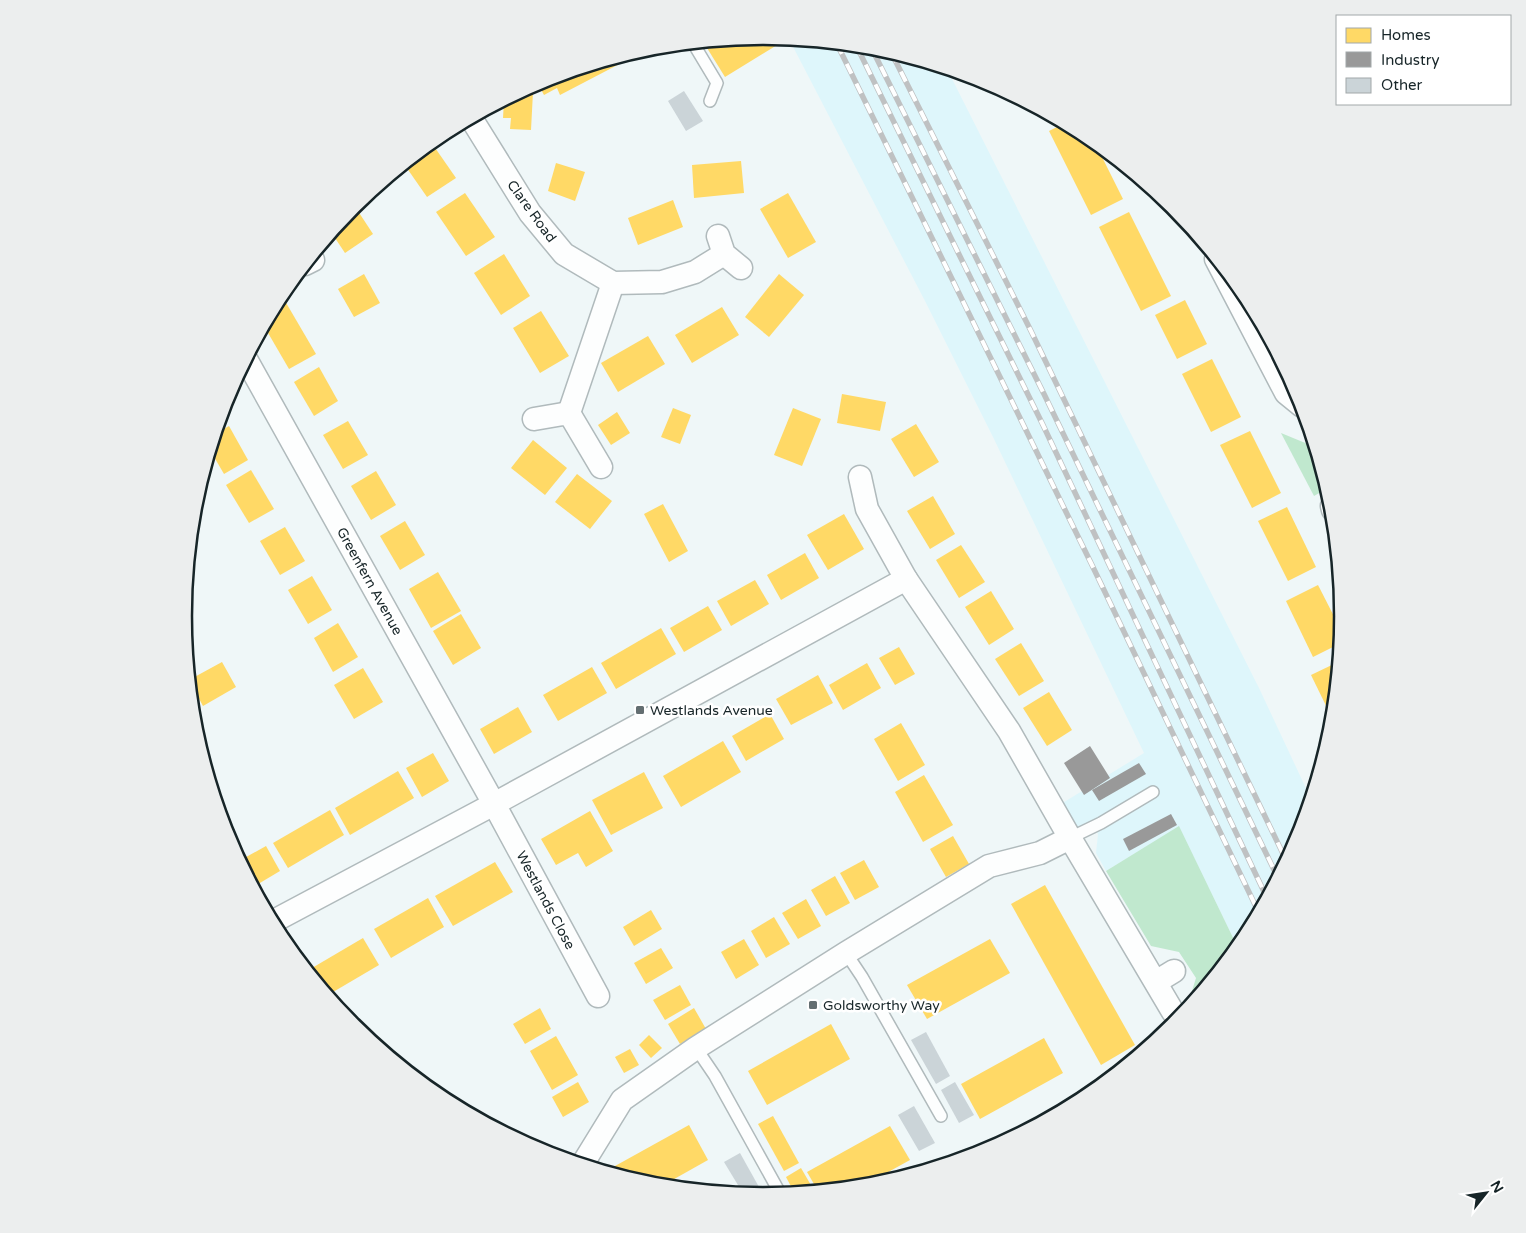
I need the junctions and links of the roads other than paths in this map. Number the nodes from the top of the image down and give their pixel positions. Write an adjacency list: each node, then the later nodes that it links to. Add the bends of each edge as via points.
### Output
1 (697, 49): 2 (lane, via 717,83)
2 (710, 101)
3 (474, 124): 5 (street, Clare Road, via 530,212 564,254)
4 (728, 253): 5 (street, via 695,272 662,282)
5 (613, 283): 9 (street)
6 (1234, 294): 8 (street)
7 (249, 365): 15 (street, Greenfern Avenue)
8 (1290, 397)
9 (569, 413): 10 (street); 11 (street)
10 (534, 419)
11 (601, 467)
12 (860, 477): 13 (street, via 867,509)
13 (906, 579): 15 (street); 16 (street, via 1009,731)
14 (1153, 792): 16 (lane)
15 (494, 804): 17 (street); 19 (street, Westlands Close)
16 (1070, 838): 18 (street, via 1040,853 989,866); 20 (street, via 1165,976)
17 (278, 919)
18 (846, 953): 21 (street); 22 (lane)
19 (598, 996)
20 (1174, 1012)
21 (696, 1048): 23 (street, via 622,1100); 24 (lane)
22 (942, 1116)
23 (585, 1160)
24 (777, 1188)

